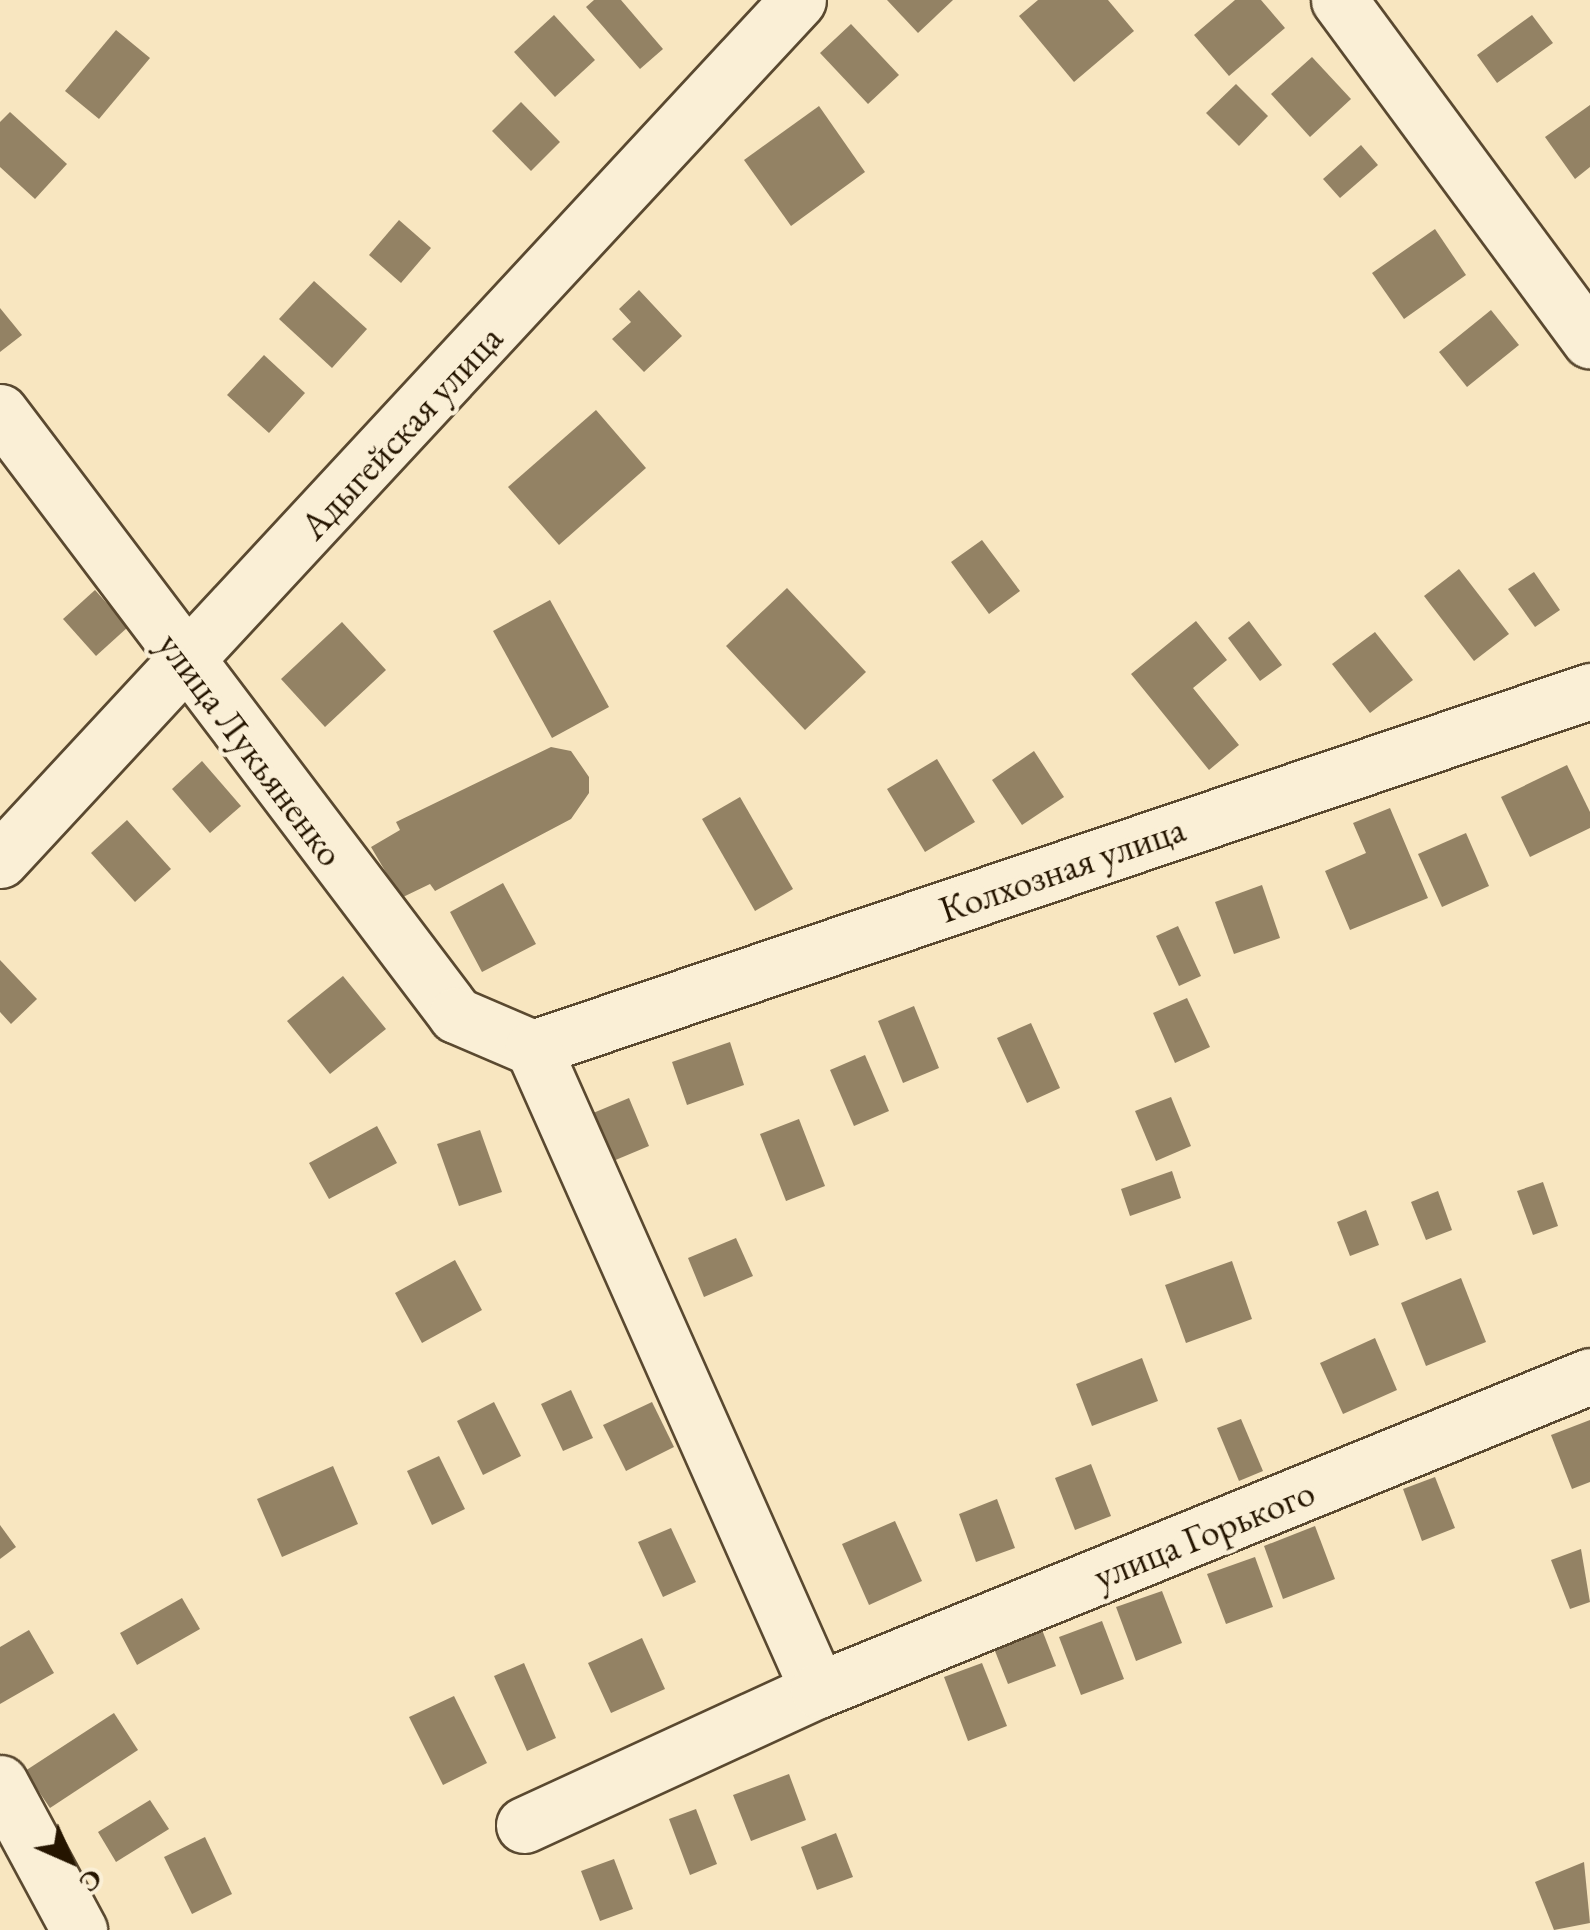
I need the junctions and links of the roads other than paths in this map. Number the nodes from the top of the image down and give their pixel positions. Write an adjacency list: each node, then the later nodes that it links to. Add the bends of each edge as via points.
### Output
1 (798, 0): 5 (street, Адыгейская улица)
2 (1339, 0): 3 (street)
3 (1590, 341)
4 (0, 412): 5 (street, улица Лукьяненко)
5 (185, 666): 7 (street, Адыгейская улица); 8 (street, улица Лукьяненко, via 456,1015)
6 (1590, 690): 8 (street, Колхозная улица)
7 (0, 860)
8 (533, 1048): 10 (street)
9 (1590, 1376): 10 (street, улица Горького)
10 (818, 1690): 12 (street, улица Горького)
11 (0, 1783): 13 (street)
12 (524, 1825)
13 (79, 1930)

